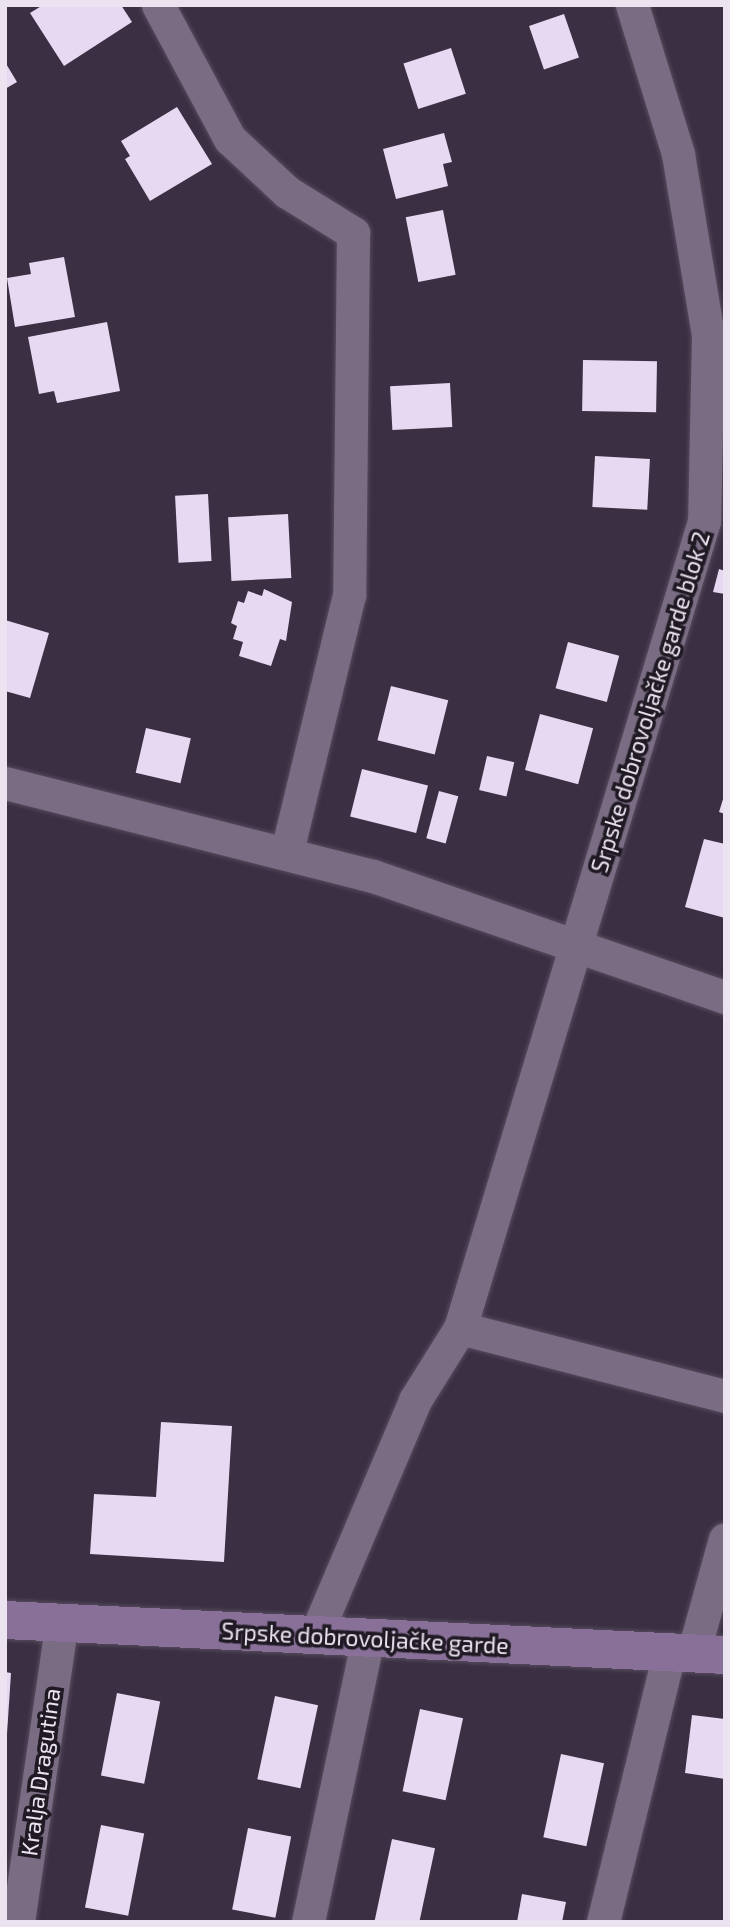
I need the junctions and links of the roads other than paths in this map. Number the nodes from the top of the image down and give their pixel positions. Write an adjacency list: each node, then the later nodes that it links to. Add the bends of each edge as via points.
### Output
1 (158, 5): 4 (street, via 230,139 287,192 353,233 349,595)
2 (632, 5): 5 (street, Srpske dobrovoljačke garde blok 2, via 678,154 708,335 704,521)
3 (5, 783): 4 (street)
4 (287, 852): 5 (street)
5 (578, 944): 6 (street); 7 (street, Srpske dobrovoljačke garde blok 2)
6 (725, 997)
7 (460, 1328): 8 (street); 12 (street, Srpske dobrovoljačke garde blok 2, via 415,1400)
8 (725, 1396)
9 (725, 1539): 14 (street)
10 (5, 1620): 11 (main road, Srpske dobrovoljačke garde)
11 (62, 1622): 12 (main road, Srpske dobrovoljačke garde); 15 (street, Kralja Dragutina)
12 (315, 1636): 13 (main road, Srpske dobrovoljačke garde)
13 (368, 1638): 14 (main road, Srpske dobrovoljačke garde); 16 (street)
14 (695, 1654): 17 (street)
15 (18, 1922)
16 (307, 1922)
17 (603, 1922)

